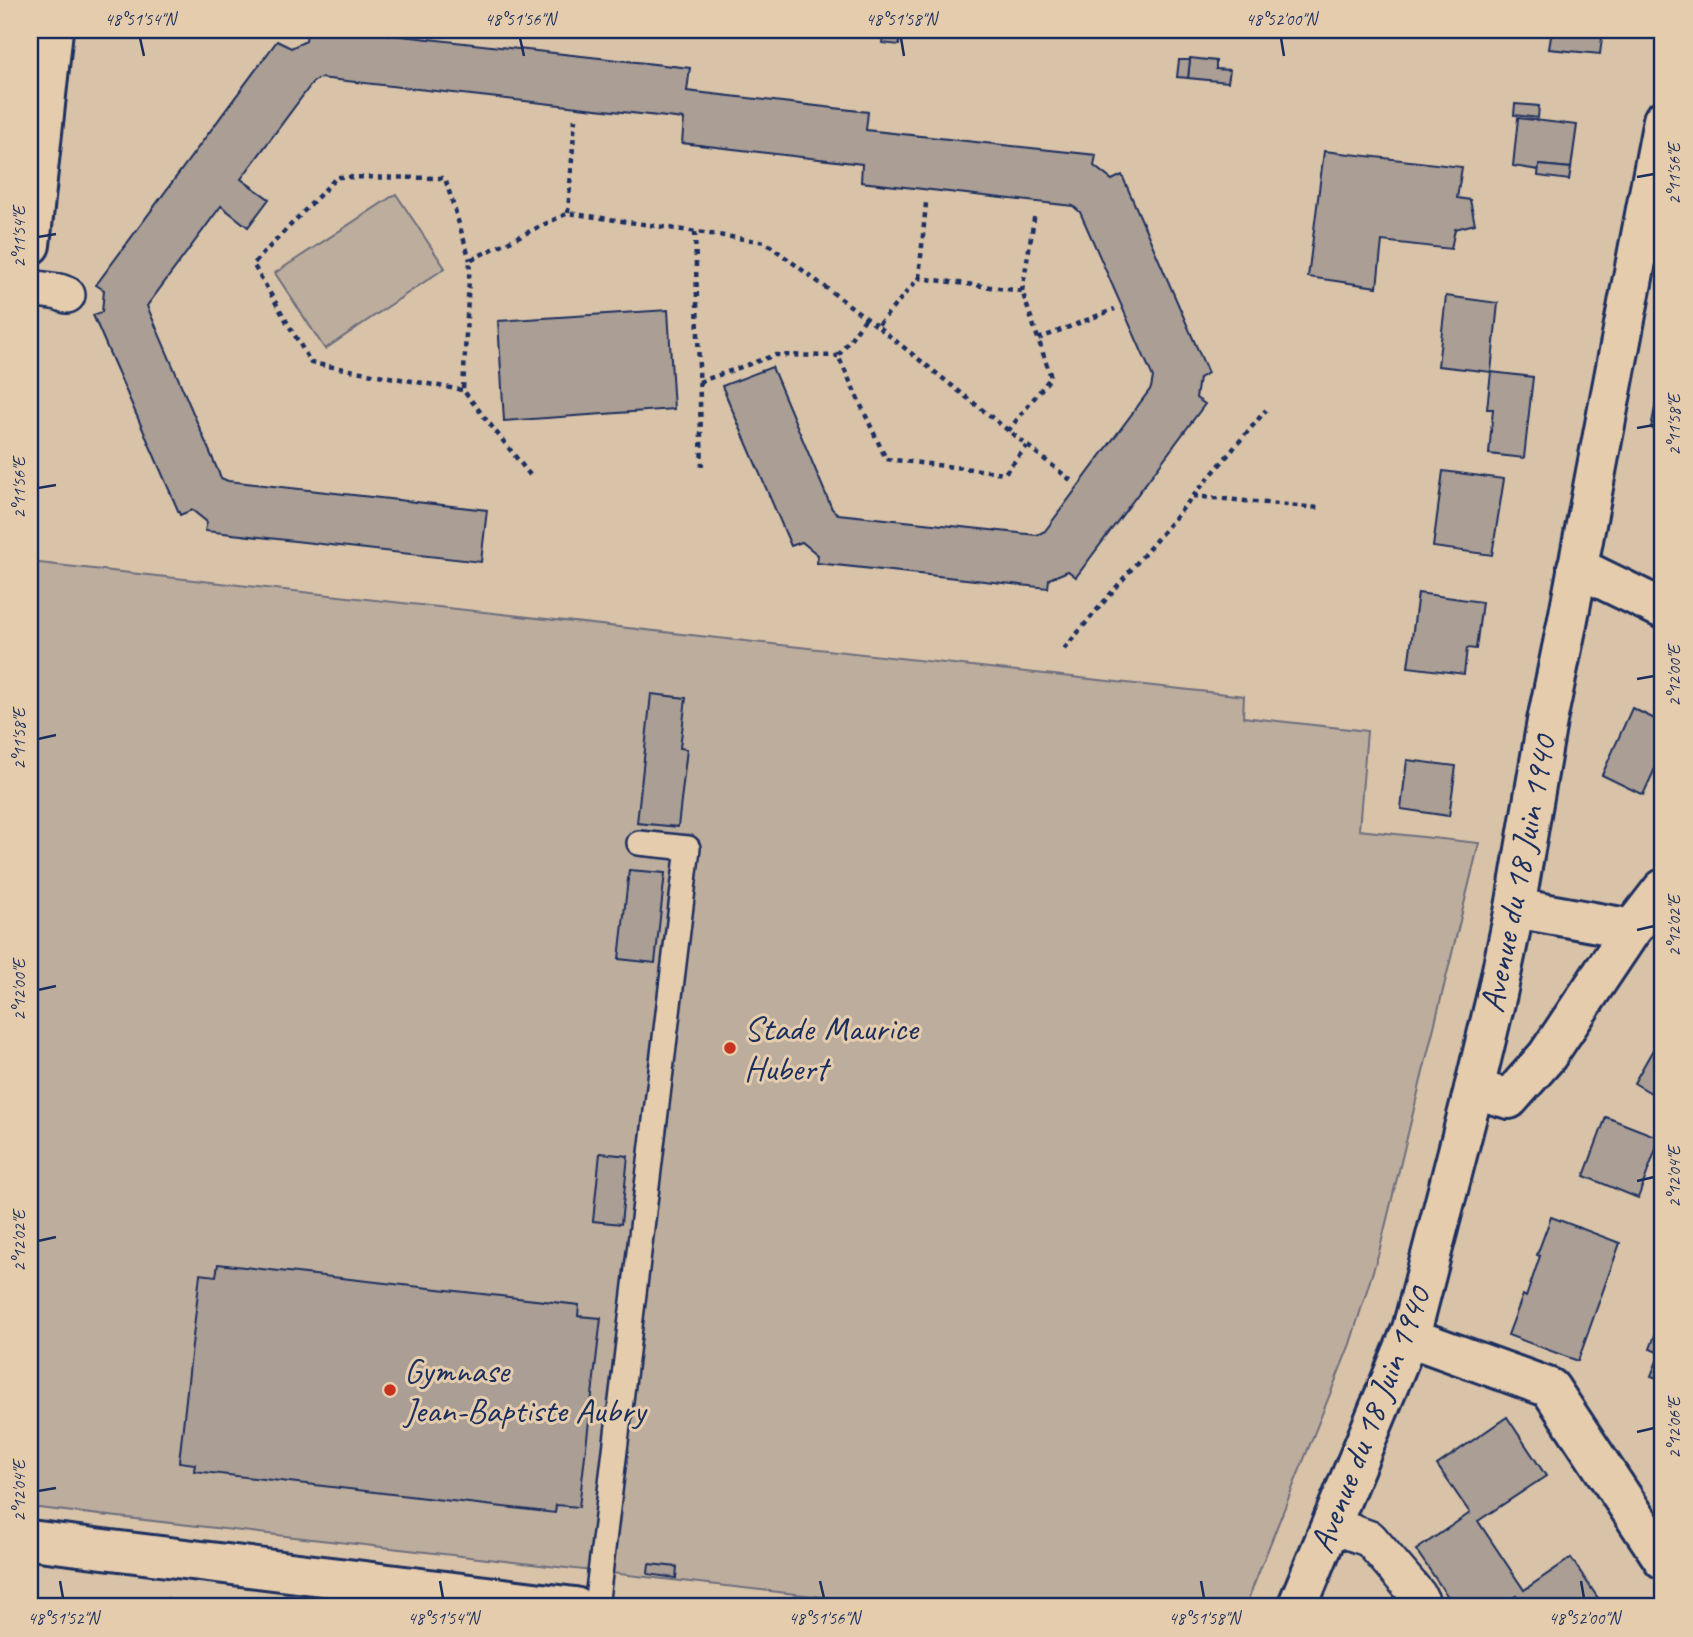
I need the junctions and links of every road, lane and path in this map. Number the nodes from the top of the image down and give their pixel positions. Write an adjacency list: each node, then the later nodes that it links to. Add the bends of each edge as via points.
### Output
1 (53, 30): 8 (street)
2 (575, 119): 5 (path)
3 (1663, 120): 29 (street, Avenue du 18 Juin 1940)
4 (926, 203): 10 (path)
5 (568, 213): 7 (path); 9 (path)
6 (1034, 213): 12 (path)
7 (695, 232): 15 (path, via 765,242); 19 (path)
8 (30, 245)
9 (470, 260): 20 (path); 20 (path, via 444,178 337,177 253,264 311,363)
10 (919, 278): 12 (path); 16 (path)
11 (30, 288): 13 (street)
12 (1022, 291): 17 (path)
13 (67, 295)
14 (1115, 309): 17 (path)
15 (865, 319): 16 (path); 18 (path)
16 (877, 326): 22 (path)
17 (1038, 339): 22 (path, via 1051,377)
18 (838, 356): 19 (path, via 775,355); 23 (path, via 886,459 1005,473)
19 (699, 382): 24 (path)
20 (463, 390): 25 (path)
21 (1266, 410): 27 (path)
22 (1009, 431): 23 (path)
23 (1027, 446): 26 (path)
24 (702, 470)
25 (530, 475)
26 (1073, 482)
27 (1193, 496): 28 (path); 31 (path)
28 (1319, 508)
29 (1577, 567): 30 (street); 34 (street, Avenue du 18 Juin 1940)
30 (1663, 609)
31 (1064, 649)
32 (639, 843): 42 (lane, via 688,848)
33 (1663, 889): 35 (street)
34 (1515, 908): 35 (street); 36 (street, Avenue du 18 Juin 1940)
35 (1632, 929): 36 (street, via 1547,1056 1509,1099)
36 (1474, 1089): 37 (street, Avenue du 18 Juin 1940)
37 (1409, 1337): 38 (street, Avenue du 18 Juin 1940); 40 (street, via 1550,1388)
38 (1331, 1525): 43 (street, Avenue du 18 Juin 1940); 44 (street, via 1370,1539)
39 (30, 1540): 41 (street)
40 (1663, 1559)
41 (575, 1607)
42 (596, 1607)
43 (1297, 1607)
44 (1424, 1607)

